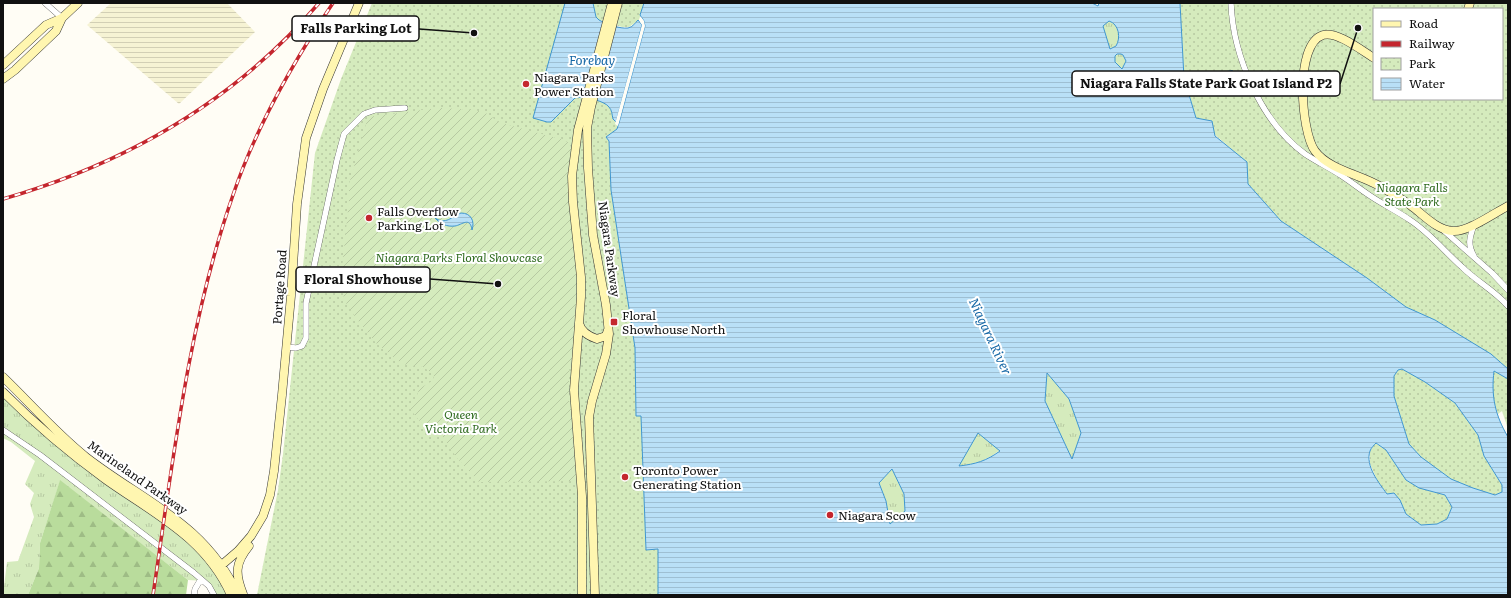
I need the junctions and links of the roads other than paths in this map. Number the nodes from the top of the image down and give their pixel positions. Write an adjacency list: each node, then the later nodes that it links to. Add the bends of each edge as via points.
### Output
1 (45, 3): 7 (street)
2 (78, 3): 7 (main road)
3 (359, 3): 22 (main road, Portage Road, via 323,89 306,138 297,204)
4 (612, 3): 8 (main road, Niagara Parkway)
5 (618, 3): 8 (main road, Niagara Parkway)
6 (1231, 3): 19 (street, via 1239,50 1247,73 1267,113 1284,134 1304,153 1421,228 1462,268)
7 (62, 18): 10 (main road, via 46,25); 11 (main road, via 56,31)
8 (610, 21): 12 (main road, Niagara Parkway)
9 (1373, 57): 16 (main road, via 1335,35 1323,35 1313,42 1305,60 1303,89 1304,112 1312,145 1326,161 1379,186)
10 (3, 65)
11 (3, 79)
12 (589, 100): 20 (main road, Niagara Parkway, via 575,147 572,176 581,277); 21 (main road, Niagara Parkway, via 587,133 590,203)
13 (406, 108): 22 (street, via 375,110 364,114 344,134 306,303 306,338 302,346)
14 (1508, 206): 15 (main road)
15 (1474, 225): 16 (main road, via 1454,231); 17 (street, via 1469,243)
16 (1438, 226): 17 (street)
17 (1475, 258): 18 (street)
18 (1508, 290)
19 (1508, 306)
20 (579, 322): 21 (main road, via 580,328 586,334 597,339 605,336); 34 (main road, Niagara Parkway, via 574,390 582,496)
21 (608, 330): 35 (main road, Niagara Parkway, via 606,354 589,417)
22 (286, 347): 26 (main road, Portage Road)
23 (3, 377): 27 (main road, Marineland Parkway, via 71,444 199,538)
24 (3, 392): 27 (main road, Marineland Parkway, via 39,427 118,488 170,522)
25 (3, 430): 28 (street, via 40,455)
26 (277, 446): 27 (main road, Portage Road, via 270,495 260,522 247,541); 33 (main road, via 278,470 271,507 263,526 238,565 238,580)
27 (220, 567): 31 (main road); 32 (main road)
28 (201, 579): 29 (street); 30 (street)
29 (194, 595)
30 (214, 595)
31 (231, 595)
32 (238, 595)
33 (243, 595)
34 (582, 595)
35 (595, 595)

